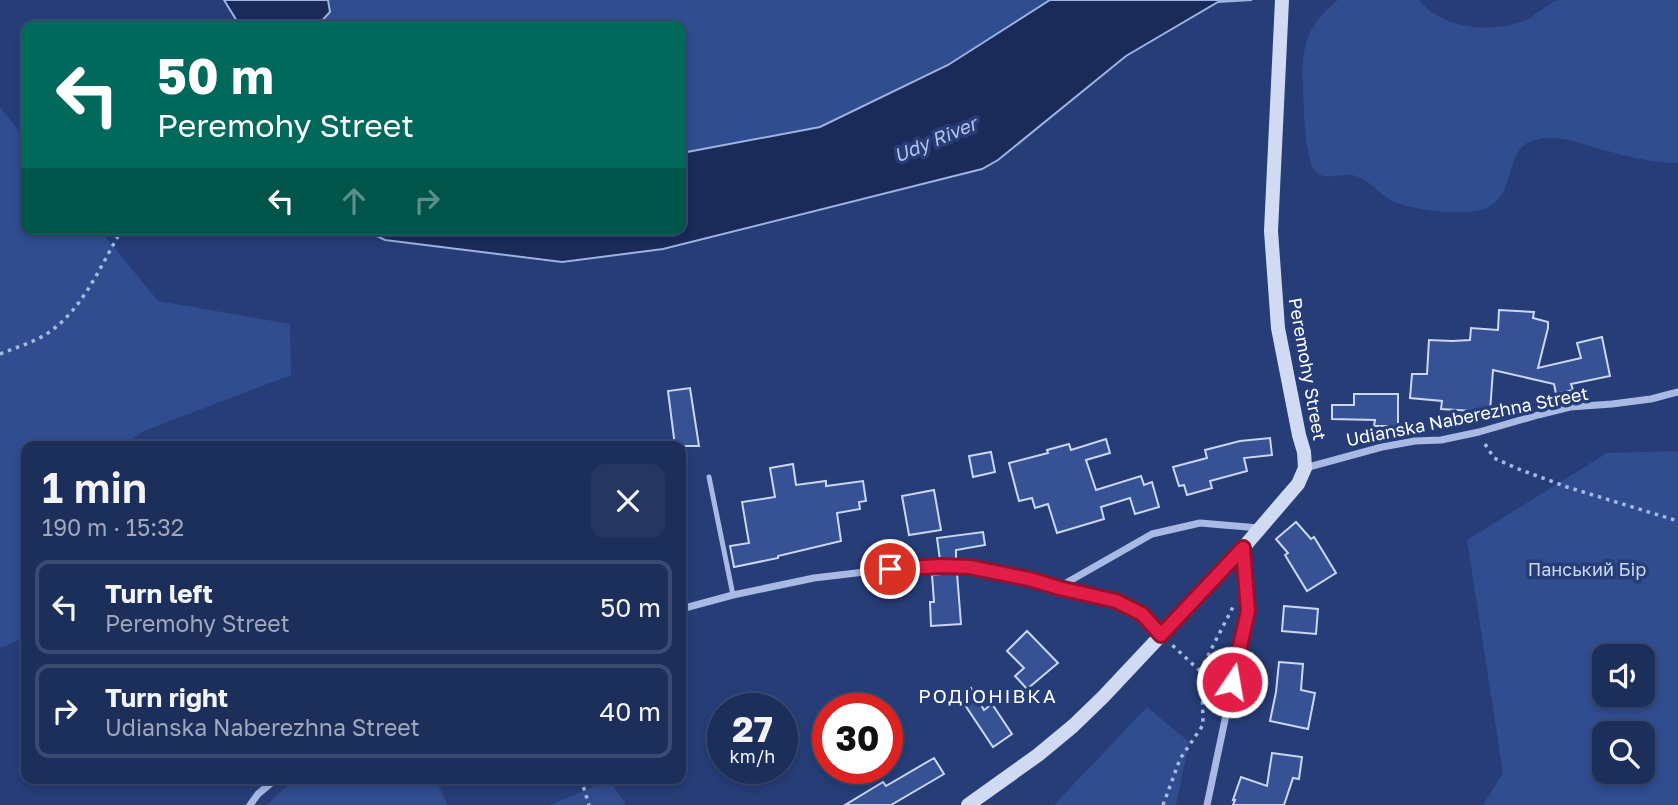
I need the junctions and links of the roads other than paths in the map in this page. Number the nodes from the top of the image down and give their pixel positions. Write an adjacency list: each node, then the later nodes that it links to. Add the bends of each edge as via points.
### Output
1 (1282, 0): 3 (street, Peremohy Street, via 1271,231 1278,328)
2 (1678, 392): 3 (street, Udianska Naberezhna Street, via 1570,407 1479,432 1382,447)
3 (1305, 468): 5 (street, via 1298,484)
4 (709, 477): 8 (lane)
5 (1260, 528): 6 (street); 7 (street, via 1200,523 1152,534)
6 (1243, 548): 10 (street); 14 (street, via 1248,611)
7 (1059, 588): 8 (street, via 1008,574 941,566 814,578); 10 (street, via 1116,601 1142,614)
8 (733, 596): 9 (street)
9 (686, 608)
10 (1161, 635): 13 (street, via 1073,726)
11 (270, 784): 12 (street)
12 (250, 805)
13 (968, 805)
14 (1207, 805)

